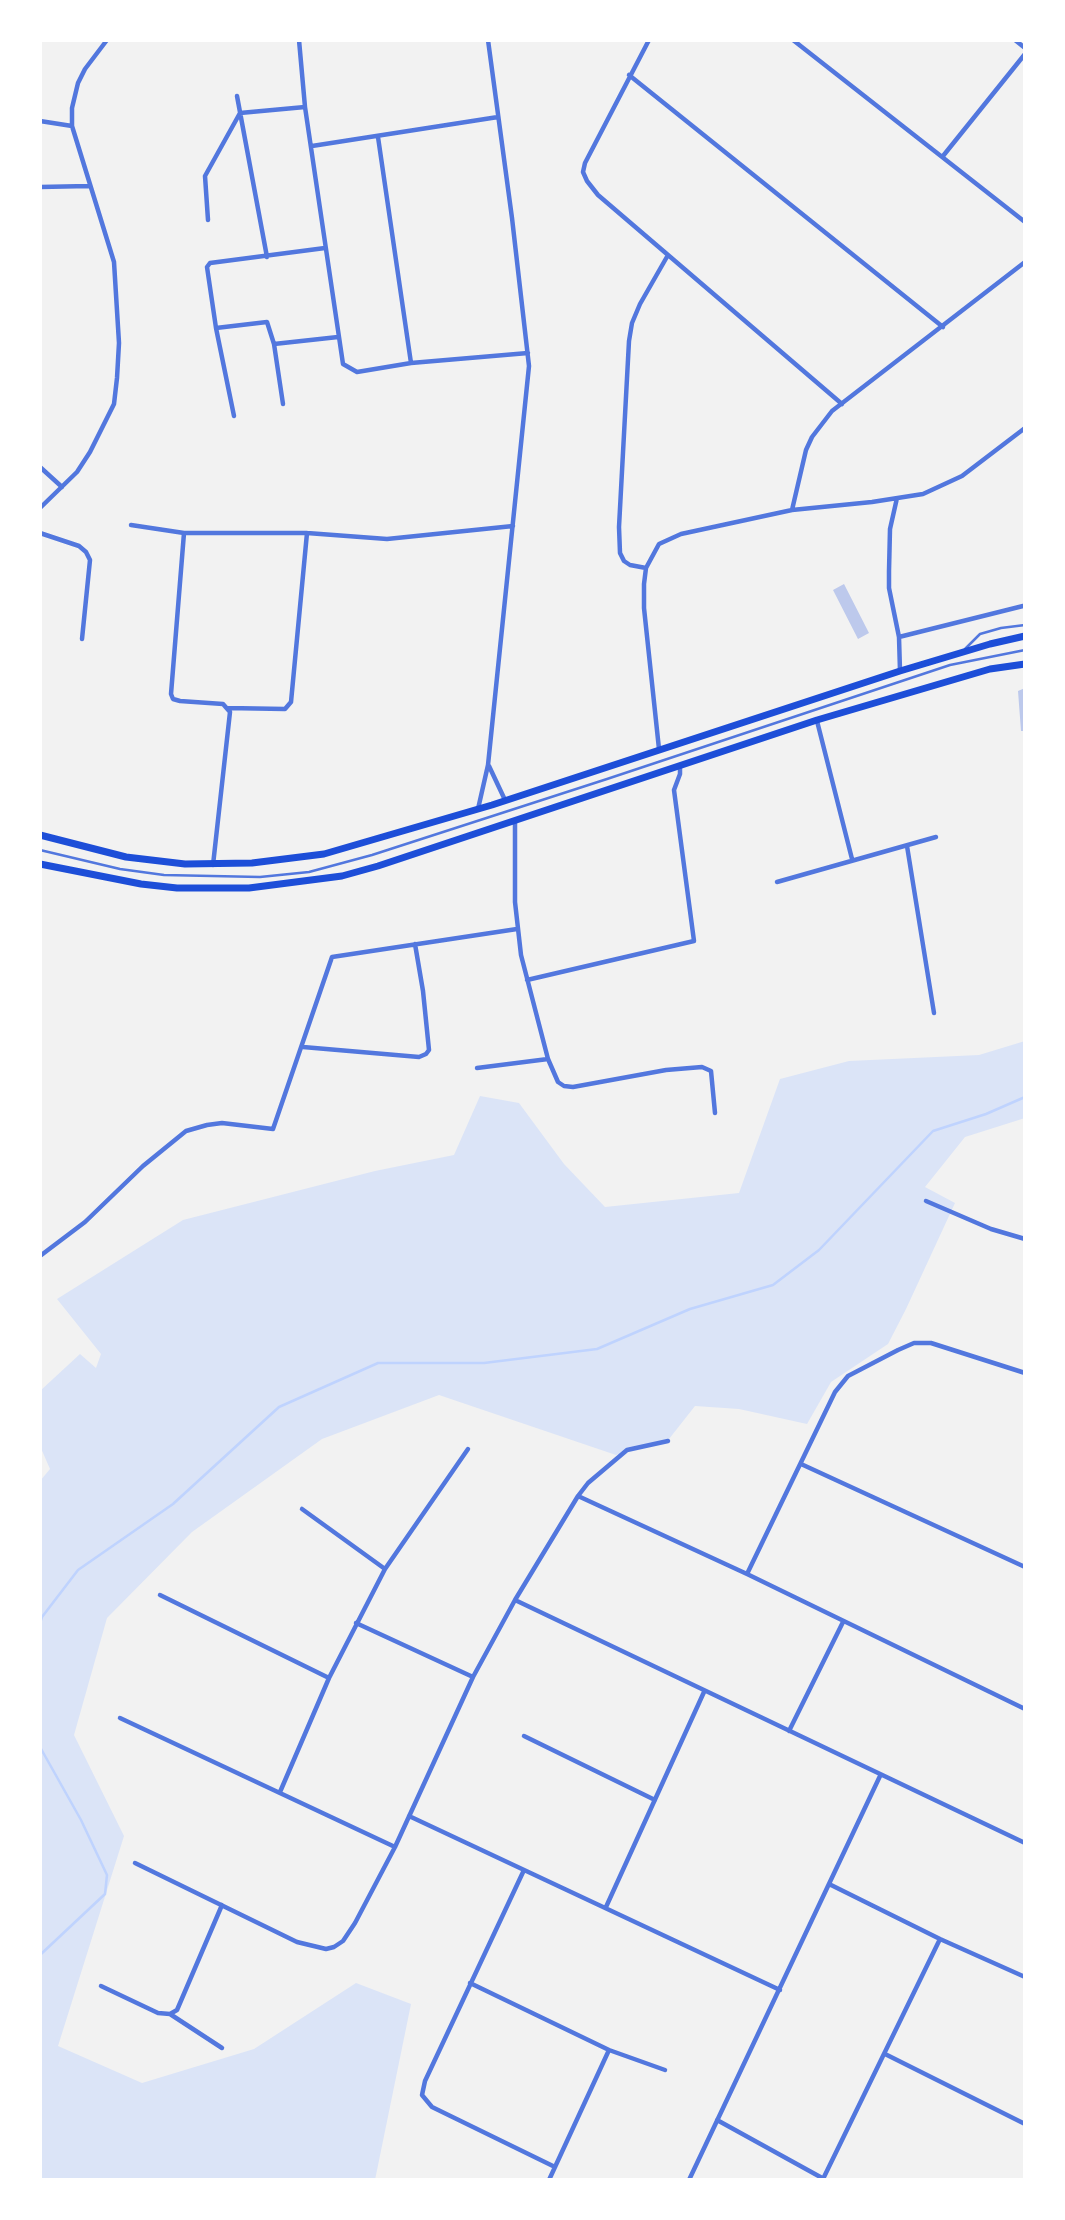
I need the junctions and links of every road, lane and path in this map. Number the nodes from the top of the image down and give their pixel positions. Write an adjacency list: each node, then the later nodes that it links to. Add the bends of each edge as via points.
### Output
1 (107, 40): 15 (street, via 78,83)
2 (299, 40): 11 (street)
3 (488, 40): 13 (street)
4 (649, 40): 9 (street)
5 (793, 40): 18 (street)
6 (1015, 40): 7 (street)
7 (1025, 48)
8 (1025, 54): 18 (street)
9 (629, 75): 24 (street, via 583,172 598,195); 27 (street)
10 (237, 96): 12 (street)
11 (305, 107): 12 (street); 17 (street)
12 (240, 113): 21 (street, via 205,176); 25 (street)
13 (498, 117): 16 (street); 31 (street)
14 (40, 121): 15 (street)
15 (72, 126): 19 (street)
16 (378, 137): 17 (street); 32 (street)
17 (312, 146): 23 (street)
18 (943, 156): 22 (street)
19 (89, 186): 20 (street); 38 (street, via 114,262 117,378 114,404 103,428 77,472)
20 (40, 187)
21 (208, 220)
22 (1025, 222)
23 (324, 248): 25 (street); 29 (street)
24 (668, 255): 34 (street); 47 (street, via 640,304 629,341 620,553 630,565)
25 (267, 257): 28 (street, via 207,267)
26 (1025, 262): 27 (street)
27 (943, 327): 34 (street)
28 (216, 328): 30 (street, via 267,322); 35 (street)
29 (338, 337): 30 (street); 32 (street, via 343,364 357,372)
30 (274, 344): 33 (street)
31 (528, 353): 32 (street); 43 (street)
32 (411, 363)
33 (283, 404)
34 (842, 404): 41 (street, via 824,420 806,450)
35 (234, 416)
36 (1025, 428): 39 (street, via 962,476 923,494)
37 (40, 467): 38 (street)
38 (62, 487): 40 (street)
39 (898, 498): 41 (street); 51 (street, via 890,529 889,588)
40 (40, 508)
41 (792, 510): 47 (street, via 668,539 659,544)
42 (131, 525): 45 (street)
43 (513, 526): 46 (street, via 387,539); 60 (street)
44 (40, 533): 52 (street, via 79,546 90,560)
45 (184, 533): 46 (street); 57 (street, via 171,694 180,701)
46 (307, 533): 57 (street, via 291,702 285,709)
47 (646, 568): 59 (street, via 645,608)
48 (1023, 606): 51 (street)
49 (1025, 625): 54 (lane, via 980,634)
50 (1025, 636): 54 (highway)
51 (898, 637): 56 (street)
52 (82, 639)
53 (1025, 650): 68 (lane, via 950,665 309,872 260,877 164,874)
54 (960, 653): 56 (highway)
55 (1025, 664): 58 (highway, via 990,669)
56 (901, 671): 59 (highway)
57 (227, 708): 71 (street)
58 (817, 720): 61 (highway); 69 (street)
59 (659, 750): 62 (highway)
60 (488, 765): 62 (street); 63 (street)
61 (680, 765): 64 (highway); 75 (street, via 674,790 694,941)
62 (505, 800): 63 (highway)
63 (478, 809): 71 (highway, via 324,854)
64 (515, 820): 70 (highway, via 379,866 278,886 177,888); 73 (street)
65 (40, 835): 71 (highway, via 126,857)
66 (936, 837): 67 (street)
67 (907, 846): 69 (street); 76 (street)
68 (40, 850)
69 (852, 859): 72 (street)
70 (40, 864)
71 (213, 864)
72 (777, 882)
73 (517, 929): 74 (street); 75 (street)
74 (415, 944): 77 (street, via 332,957); 77 (street, via 426,1054)
75 (527, 980): 78 (street)
76 (934, 1013)
77 (303, 1046): 83 (street, via 273,1129 222,1124 186,1131 85,1222)
78 (548, 1059): 79 (street); 80 (street, via 558,1082 573,1087 666,1070 707,1068)
79 (477, 1068)
80 (715, 1112)
81 (926, 1201): 82 (street)
82 (1025, 1239)
83 (40, 1255)
84 (1025, 1373): 87 (street, via 931,1343 914,1343 841,1382)
85 (668, 1441): 88 (street, via 627,1450)
86 (468, 1449): 91 (street)
87 (801, 1464): 90 (street); 92 (street)
88 (578, 1496): 92 (street); 94 (street)
89 (302, 1510): 91 (street)
90 (1025, 1567)
91 (385, 1569): 96 (street)
92 (747, 1574): 95 (street)
93 (160, 1595): 98 (street)
94 (515, 1600): 97 (street); 99 (street)
95 (843, 1622): 100 (street); 102 (street)
96 (356, 1623): 97 (street); 98 (street)
97 (472, 1677): 107 (street)
98 (329, 1678): 105 (street)
99 (704, 1692): 102 (street); 106 (street)
100 (1025, 1709)
101 (120, 1718): 105 (street)
102 (789, 1731): 104 (street)
103 (524, 1736): 106 (street)
104 (880, 1776): 108 (street); 112 (street)
105 (280, 1792): 109 (street)
106 (654, 1800): 114 (street)
107 (410, 1816): 109 (street); 111 (street)
108 (1025, 1843)
109 (395, 1847): 113 (street, via 355,1923 334,1947 297,1942)
110 (135, 1863): 113 (street)
111 (524, 1870): 114 (street); 117 (street)
112 (829, 1884): 115 (street); 119 (street)
113 (222, 1905): 120 (street, via 177,2010)
114 (606, 1907): 119 (street)
115 (940, 1939): 116 (street); 123 (street)
116 (1025, 1977)
117 (470, 1983): 122 (street); 128 (street, via 422,2095 432,2107)
118 (101, 1986): 120 (street, via 158,2013)
119 (780, 1990): 126 (street)
120 (170, 2014): 121 (street)
121 (222, 2048)
122 (609, 2050): 124 (street); 125 (street)
123 (885, 2054): 127 (street); 129 (street)
124 (603, 2062): 128 (street); 130 (street)
125 (665, 2070)
126 (717, 2120): 129 (street); 131 (street)
127 (1025, 2124)
128 (555, 2167): 130 (street)
129 (824, 2179)
130 (550, 2180)
131 (689, 2180)

